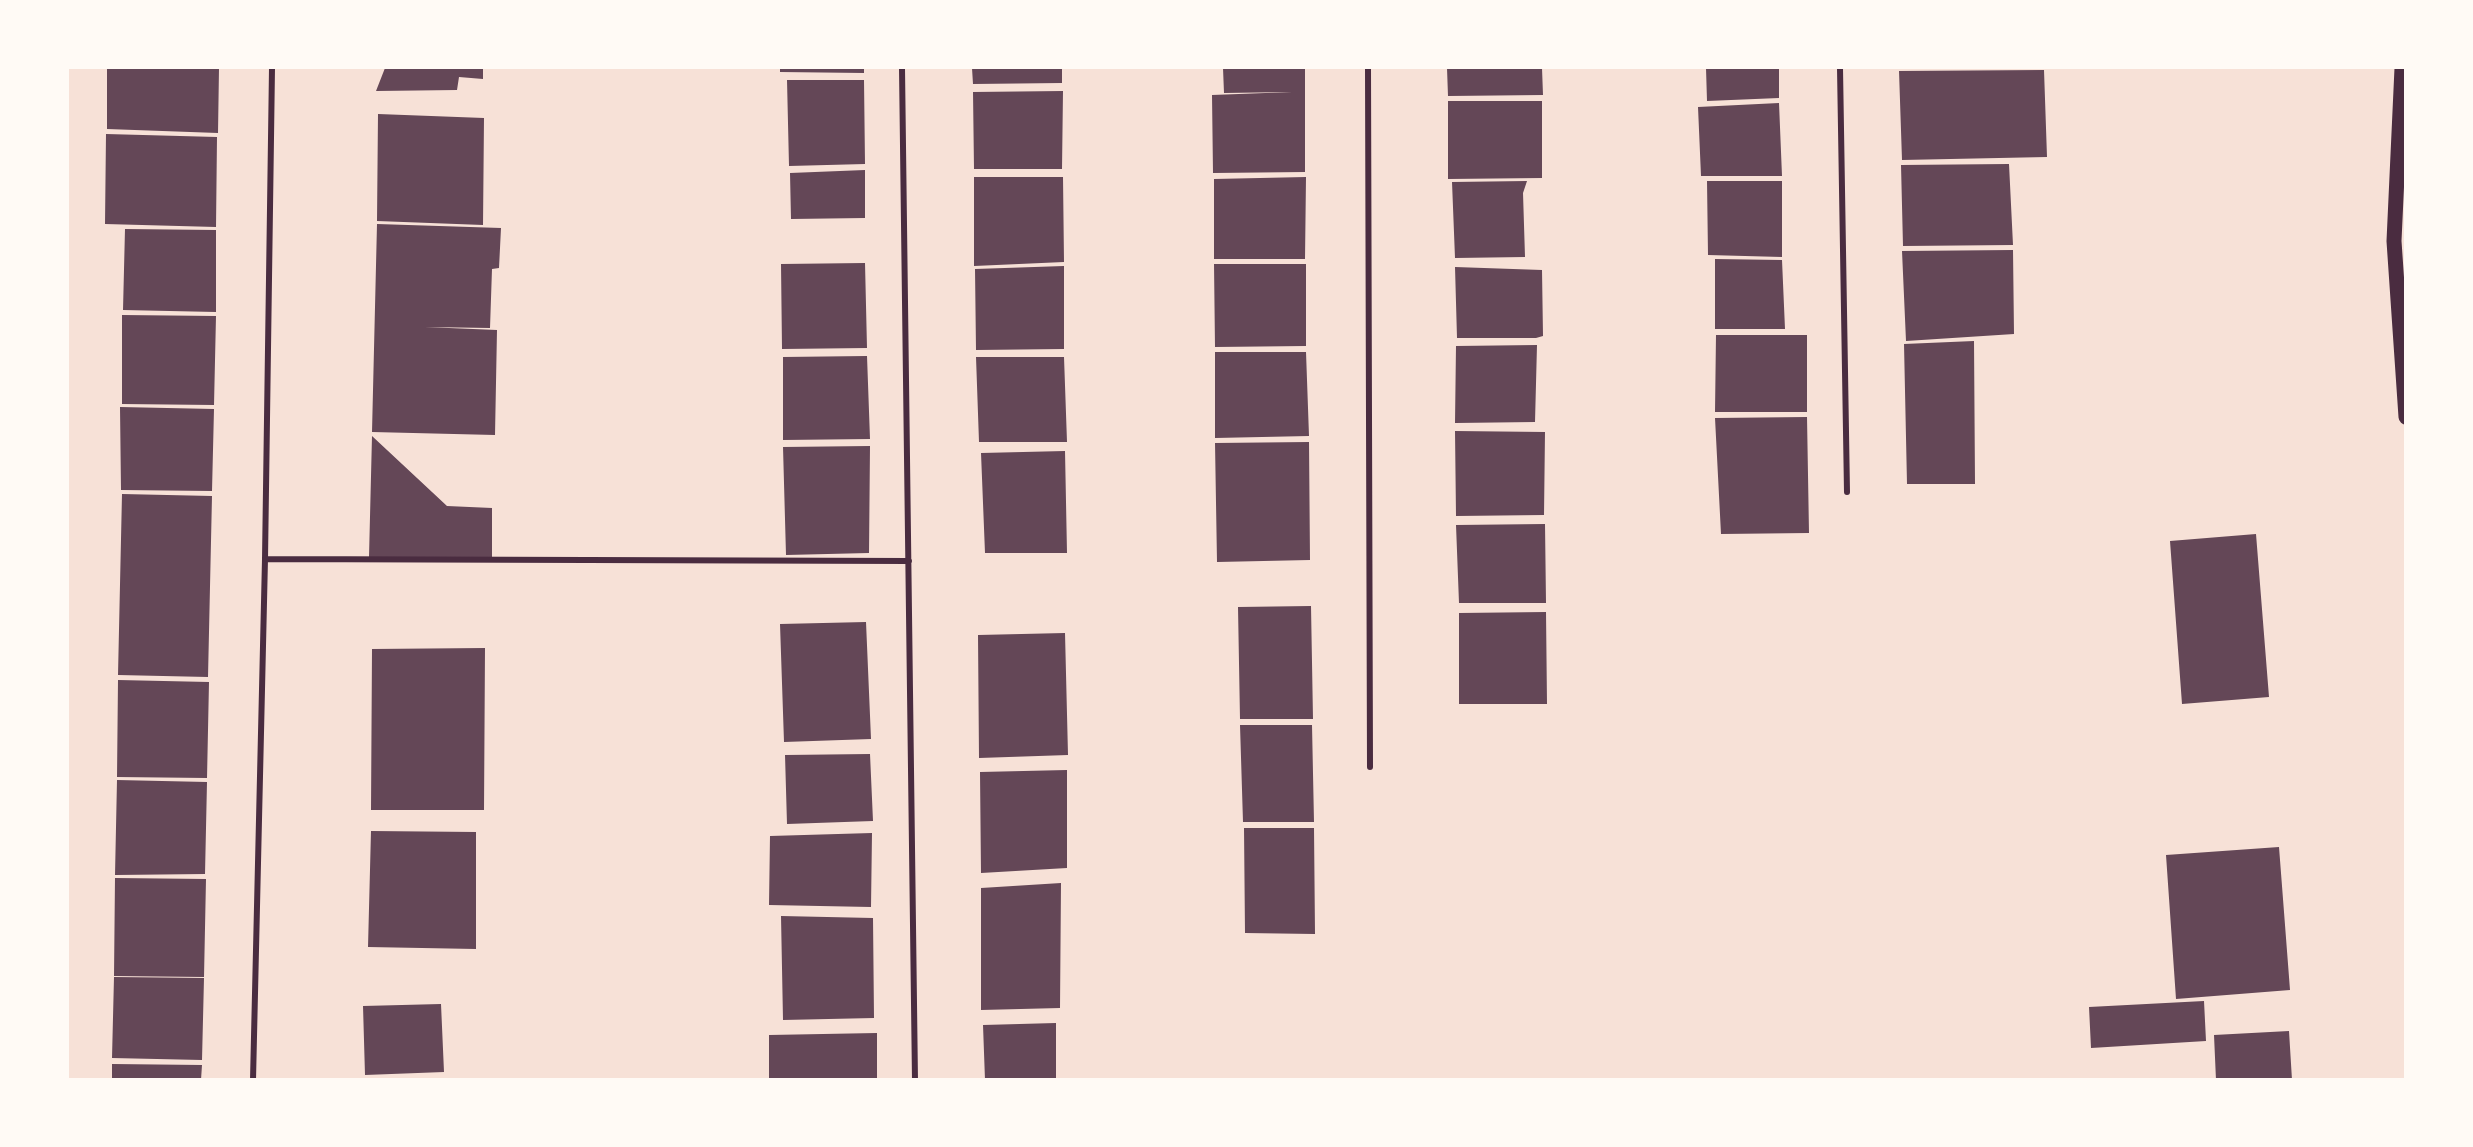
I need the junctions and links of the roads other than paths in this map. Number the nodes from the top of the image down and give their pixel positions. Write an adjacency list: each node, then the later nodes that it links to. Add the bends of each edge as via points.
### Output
1 (272, 68): 9 (street)
2 (902, 68): 10 (street)
3 (1368, 68): 11 (street)
4 (1840, 68): 8 (street)
5 (2402, 68): 6 (main road)
6 (2400, 239): 7 (main road)
7 (2406, 417)
8 (1846, 492)
9 (265, 559): 10 (street); 12 (street)
10 (909, 561): 13 (street)
11 (1370, 767)
12 (253, 1080)
13 (915, 1080)

